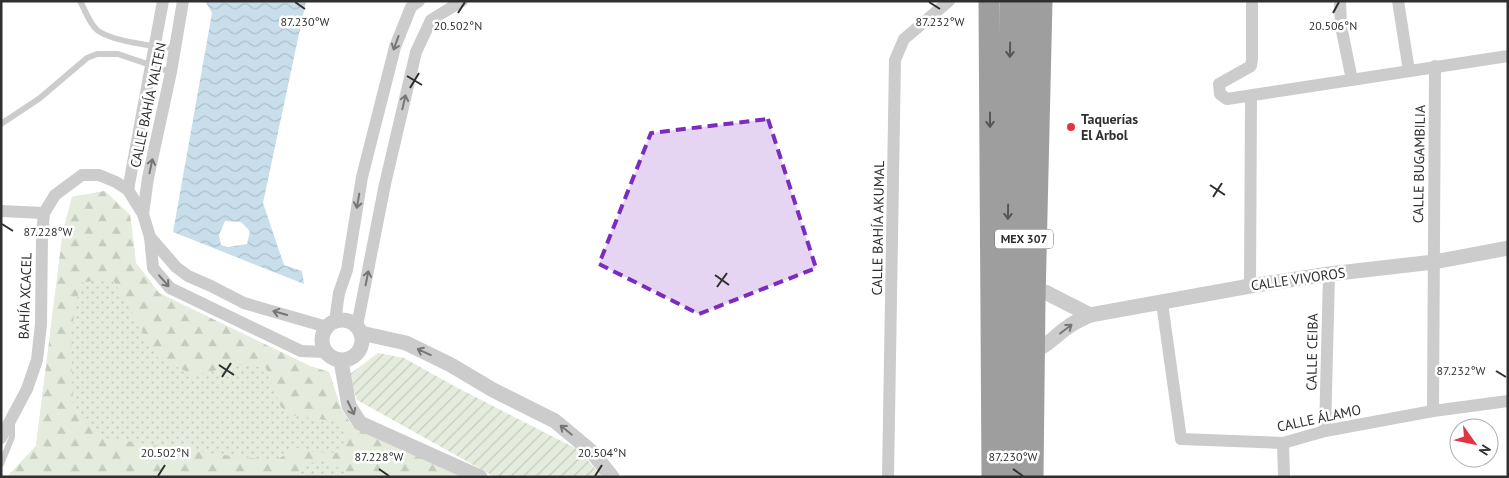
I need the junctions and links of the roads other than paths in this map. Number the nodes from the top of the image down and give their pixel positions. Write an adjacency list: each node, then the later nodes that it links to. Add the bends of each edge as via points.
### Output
1 (80, 1): 14 (lane, via 95,28 104,34)
2 (163, 1): 14 (street, CALLE BAHÍA YALTEN)
3 (183, 1): 15 (street, CALLE BAHÍA YALTEN)
4 (419, 1): 24 (street, one-way to 24, via 411,7 395,46)
5 (462, 1): 25 (street, one-way to 5, via 416,52 431,20)
6 (949, 1): 54 (street, CALLE BAHÍA AKUMAL, via 904,39 895,60)
7 (990, 1): 37 (highway, one-way to 37)
8 (1010, 1): 56 (highway, MEX 307, one-way to 56, bridge)
9 (1028, 1): 57 (highway, MEX 307, bridge)
10 (1042, 1): 35 (highway)
11 (1252, 1): 22 (street, via 1251,66 1219,84 1220,94 1227,99)
12 (1340, 1): 21 (street, via 1341,26)
13 (1398, 1): 19 (street)
14 (154, 47): 15 (lane); 17 (street, CALLE BAHÍA YALTEN)
15 (175, 48): 20 (street, CALLE BAHÍA YALTEN)
16 (1508, 56): 18 (street)
17 (151, 66): 20 (lane); 23 (lane, via 118,54 98,54 87,58 40,98); 26 (street, CALLE BAHÍA YALTEN)
18 (1435, 66): 19 (street); 32 (street, CALLE BUGAMBILIA)
19 (1409, 71): 21 (street)
20 (171, 72): 29 (street, CALLE BAHÍA YALTEN, one-way to 20)
21 (1352, 80): 22 (street)
22 (1251, 96): 34 (street)
23 (1, 124)
24 (374, 131): 25 (street); 39 (street, one-way to 39, via 362,177 346,270)
25 (397, 135): 40 (street, one-way to 25)
26 (128, 190): 28 (street, via 99,175 82,175 55,195); 29 (street)
27 (1, 211): 28 (street)
28 (44, 213): 47 (street, BAHÍA XCACEL, via 37,360)
29 (143, 214): 30 (street)
30 (150, 237): 39 (street, one-way to 30, via 244,303 188,276); 43 (street, one-way to 43, via 153,268 170,288 301,351)
31 (1508, 248): 32 (street, CALLE VIVOROS)
32 (1434, 262): 33 (street, CALLE VIVOROS); 46 (street, CALLE BUGAMBILIA)
33 (1329, 274): 34 (street, CALLE VIVOROS); 48 (street, CALLE CEIBA)
34 (1250, 286): 36 (street, CALLE VIVOROS)
35 (1035, 291): 37 (street, via 1016,292 1000,297); 38 (street, via 1054,295); 42 (highway)
36 (1162, 303): 38 (street, CALLE VIVOROS); 50 (street, CALLE ÁLAMO, via 1181,439)
37 (992, 304): 41 (highway)
38 (1090, 315): 42 (street, CALLE VIVOROS, one-way to 38)
39 (331, 324): 40 (street, via 347,320); 43 (street, via 322,339)
40 (359, 330): 44 (street, via 362,346 359,352); 53 (street, one-way to 40, via 592,452 554,421 451,364 406,343)
41 (991, 345): 42 (street, via 1001,351 1015,353); 55 (highway)
42 (1034, 351): 58 (highway)
43 (325, 352): 44 (street)
44 (341, 361): 52 (street, one-way to 52, via 349,406 360,423)
45 (1508, 401): 46 (street, CALLE ÁLAMO)
46 (1433, 410): 48 (street, CALLE ÁLAMO)
47 (13, 416): 49 (street, BAHÍA XCACEL); 51 (lane, via 12,437)
48 (1324, 431): 50 (street, CALLE ÁLAMO)
49 (1, 438)
50 (1283, 443): 59 (street)
51 (1, 464)
52 (480, 477)
53 (612, 477)
54 (888, 477)
55 (992, 477)
56 (1004, 477)
57 (1020, 477)
58 (1033, 477)
59 (1284, 477)

